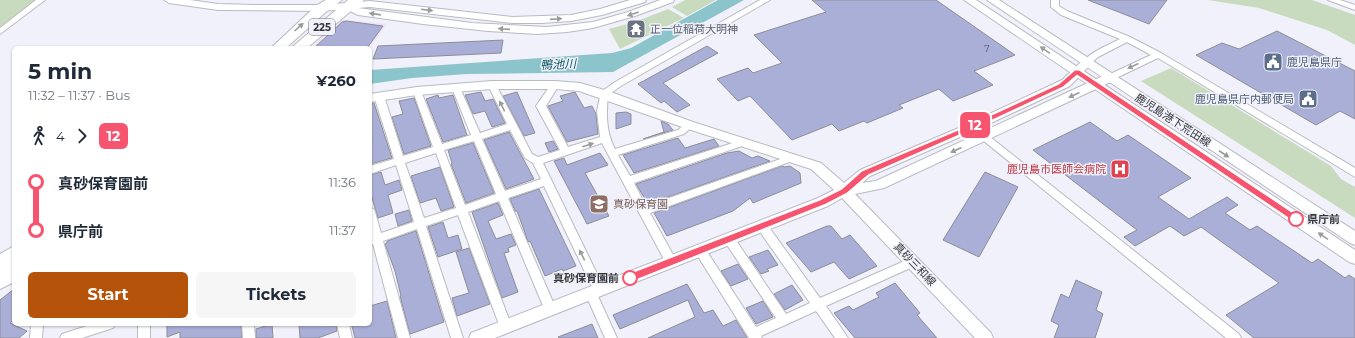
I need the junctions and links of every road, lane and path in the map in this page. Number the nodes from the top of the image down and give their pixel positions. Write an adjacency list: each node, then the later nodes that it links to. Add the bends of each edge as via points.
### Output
1 (41, 0): 13 (street)
2 (169, 0): 11 (street, via 218,7)
3 (641, 0): 10 (street, one-way to 3, via 512,20 541,20 602,12)
4 (669, 0): 10 (street, one-way to 10, via 633,15 597,24 535,31 453,25 358,12)
5 (766, 0): 25 (street)
6 (969, 0): 18 (main road, 鹿児島港下荒田線, one-way to 6)
7 (992, 0): 18 (main road, 鹿児島港下荒田線)
8 (1055, 0): 14 (street, via 1055,7 1064,13)
9 (1332, 0): 12 (street)
10 (346, 2): 11 (highway, 225); 16 (highway, 225)
11 (322, 8): 15 (highway, 225, one-way to 11)
12 (1355, 8)
13 (0, 32)
14 (1127, 39): 17 (street); 18 (street, via 1095,55)
15 (280, 46)
16 (300, 46)
17 (1158, 55): 19 (street, one-way to 19); 41 (street)
18 (1082, 68): 19 (main road, 鹿児島港下荒田線); 20 (main road, 鹿児島港下荒田線); 29 (street, via 1066,83)
19 (1109, 78): 20 (street); 52 (main road, 鹿児島港下荒田線, one-way to 52)
20 (1096, 84): 31 (street, one-way to 31); 56 (main road, 鹿児島港下荒田線, one-way to 20)
21 (492, 85): 22 (street, 真砂三和線); 23 (street, 真砂三和線); 28 (street, one-way to 21)
22 (555, 85): 25 (street, 真砂三和線, via 580,87); 35 (street, via 541,106)
23 (456, 88): 24 (street, 真砂三和線); 30 (street)
24 (417, 91): 26 (street, 真砂三和線); 34 (street)
25 (604, 94): 27 (street, 真砂三和線); 32 (street, via 602,111)
26 (375, 97): 38 (street)
27 (689, 125): 33 (street, 真砂三和線); 36 (street, via 681,132)
28 (512, 126): 30 (street); 39 (street, via 528,156)
29 (972, 127): 31 (street); 44 (street, via 865,173)
30 (477, 137): 34 (street); 45 (street)
31 (985, 137): 44 (street, one-way to 44, via 878,185); 84 (street)
32 (605, 139): 35 (street, one-way to 32); 36 (street)
33 (742, 143): 37 (street, 真砂三和線); 43 (street)
34 (439, 149): 38 (street); 46 (street)
35 (566, 152): 39 (street)
36 (613, 153): 43 (street)
37 (792, 158): 44 (street, 真砂三和線, via 816,166); 47 (street)
38 (399, 161): 40 (street); 48 (street)
39 (537, 161): 42 (street)
40 (372, 169)
41 (1355, 173)
42 (546, 181): 45 (street); 62 (street, one-way to 42)
43 (627, 181): 47 (street)
44 (844, 191): 50 (street); 58 (street, 真砂三和線)
45 (503, 196): 46 (street); 64 (street)
46 (462, 210): 48 (street); 71 (street)
47 (643, 211): 57 (street)
48 (420, 224): 53 (street); 80 (street)
49 (372, 226): 53 (street)
50 (762, 226): 51 (street); 63 (street)
51 (729, 239): 54 (street); 65 (street)
52 (1355, 239)
53 (374, 240): 79 (street)
54 (700, 250): 57 (street); 72 (street)
55 (12, 255): 59 (highway)
56 (1355, 258)
57 (670, 262): 62 (street)
58 (913, 262): 63 (street); 83 (street, 真砂三和線)
59 (0, 264)
60 (12, 272): 61 (highway)
61 (0, 281)
62 (595, 292): 64 (street); 82 (street)
63 (818, 306): 65 (street); 73 (street)
64 (550, 309): 71 (street)
65 (784, 321): 72 (street)
66 (37, 326): 74 (street)
67 (103, 326): 75 (street)
68 (144, 326): 76 (street)
69 (248, 326): 77 (street)
70 (343, 326): 78 (street)
71 (506, 327): 81 (street)
72 (755, 336)
73 (837, 337)
74 (36, 338)
75 (66, 338)
76 (144, 338)
77 (249, 338)
78 (346, 338)
79 (404, 338)
80 (457, 338)
81 (477, 338)
82 (611, 338)
83 (985, 338)
84 (1235, 338)

